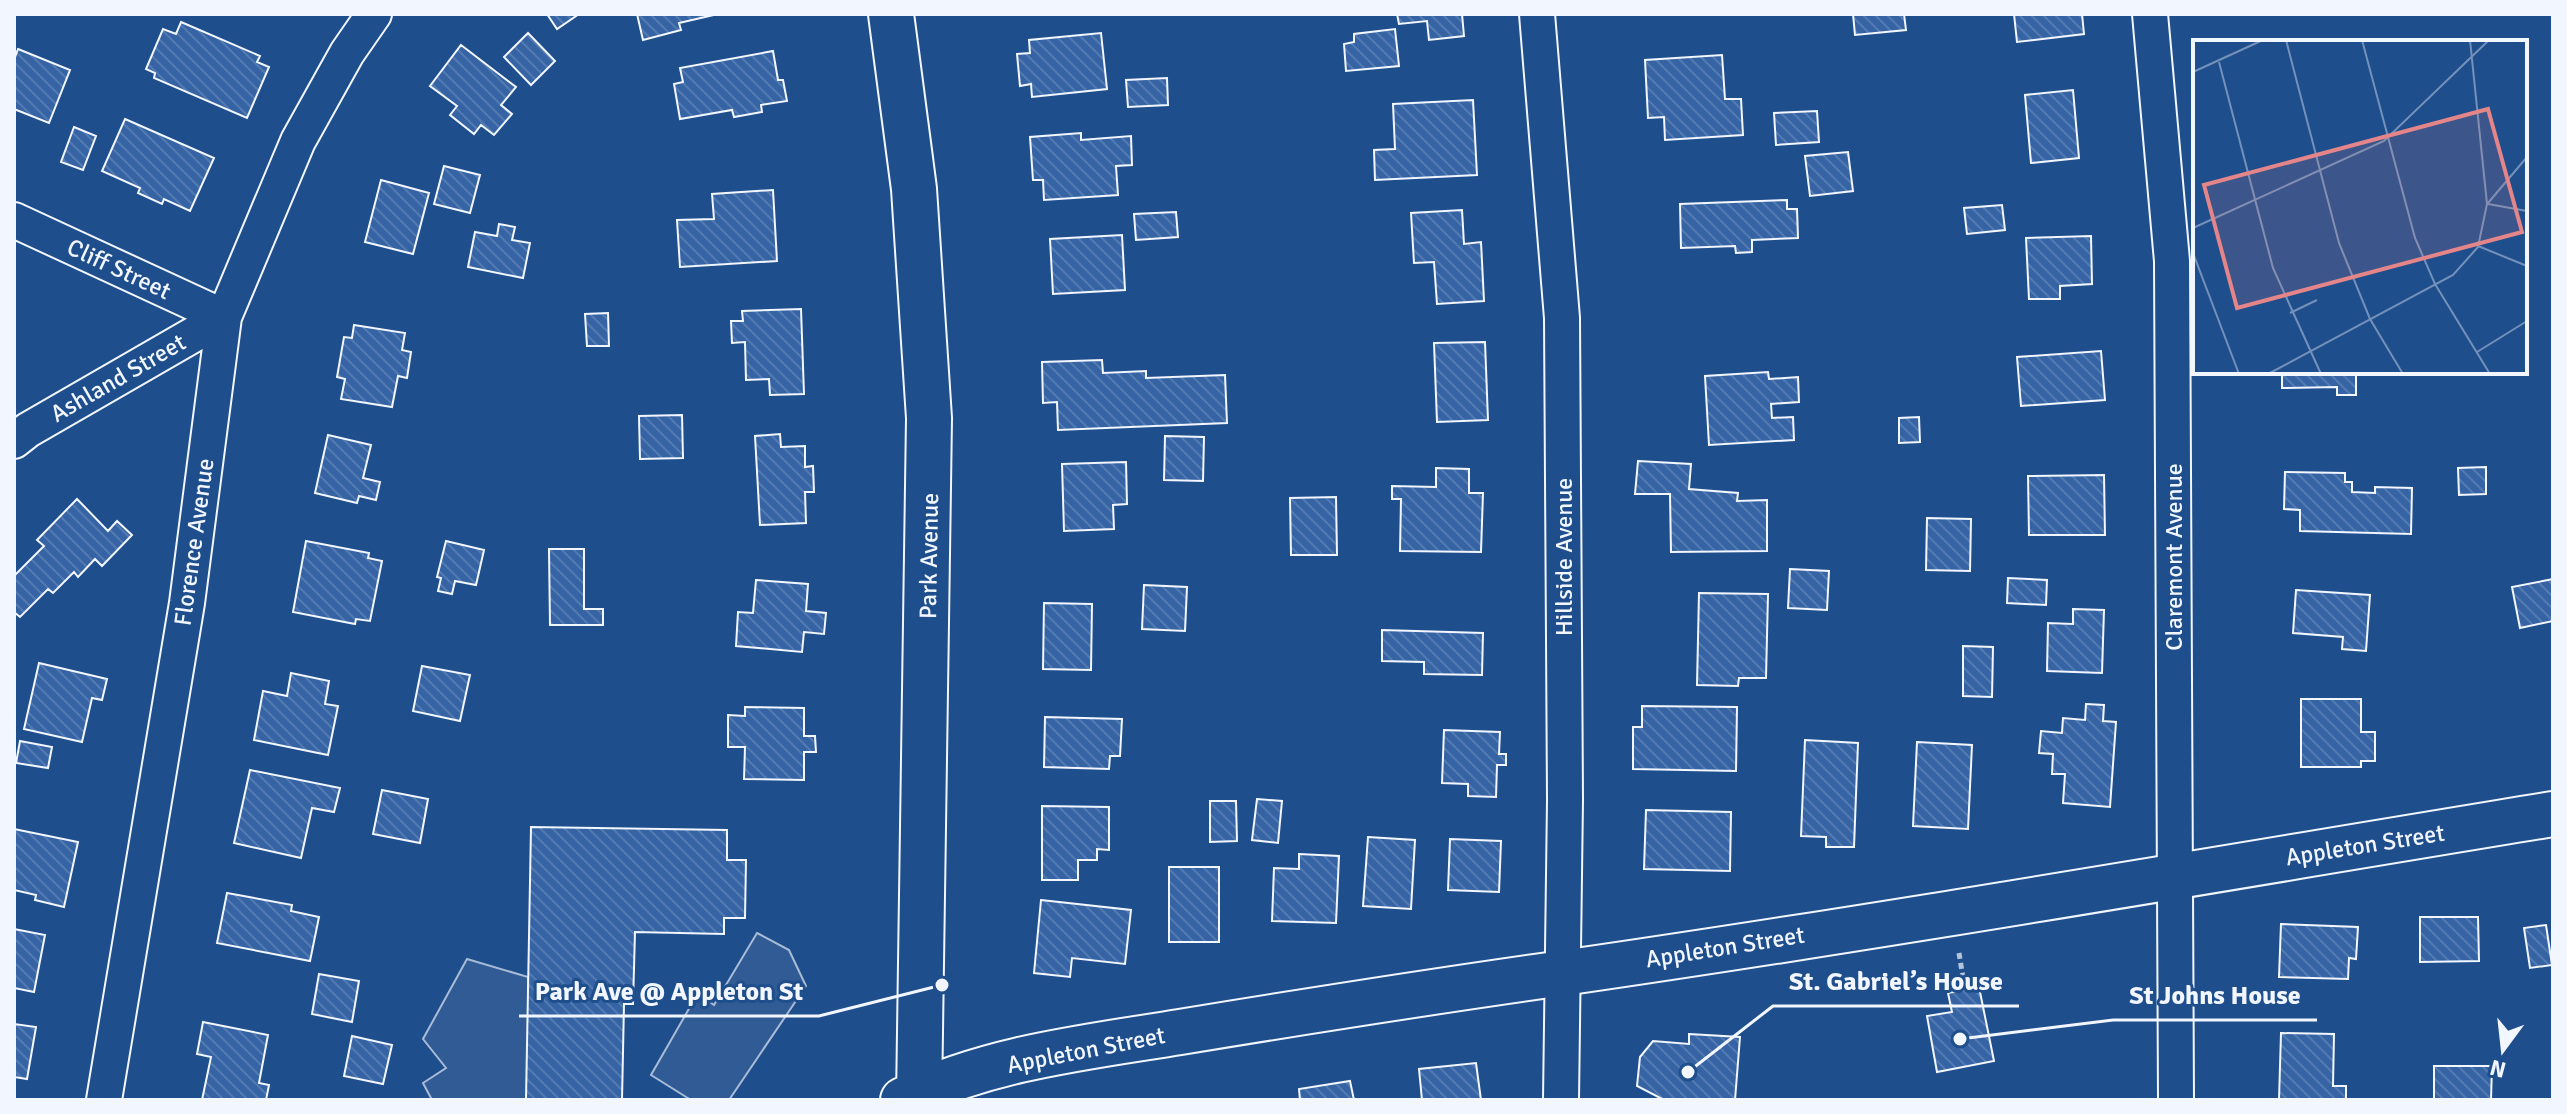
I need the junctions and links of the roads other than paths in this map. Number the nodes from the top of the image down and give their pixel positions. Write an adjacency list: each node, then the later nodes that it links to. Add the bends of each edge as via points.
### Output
1 (374, 14): 6 (street, Florence Avenue, via 298,141)
2 (891, 14): 11 (street, Park Avenue, via 914,189 929,418)
3 (1537, 14): 10 (street, Hillside Avenue, via 1562,318)
4 (2150, 14): 9 (street, Claremont Avenue, via 2172,261)
5 (14, 220): 6 (street, Cliff Street)
6 (224, 317): 7 (street, Ashland Street); 12 (street, Florence Avenue, via 187,603)
7 (14, 441)
8 (2553, 814): 9 (street, Appleton Street)
9 (2176, 876): 10 (street, Appleton Street); 14 (street, Claremont Avenue)
10 (1564, 973): 11 (street, Appleton Street, via 1092,1046 957,1077); 13 (street, Hillside Avenue)
11 (913, 1097)
12 (104, 1100)
13 (1561, 1100)
14 (2176, 1100)

